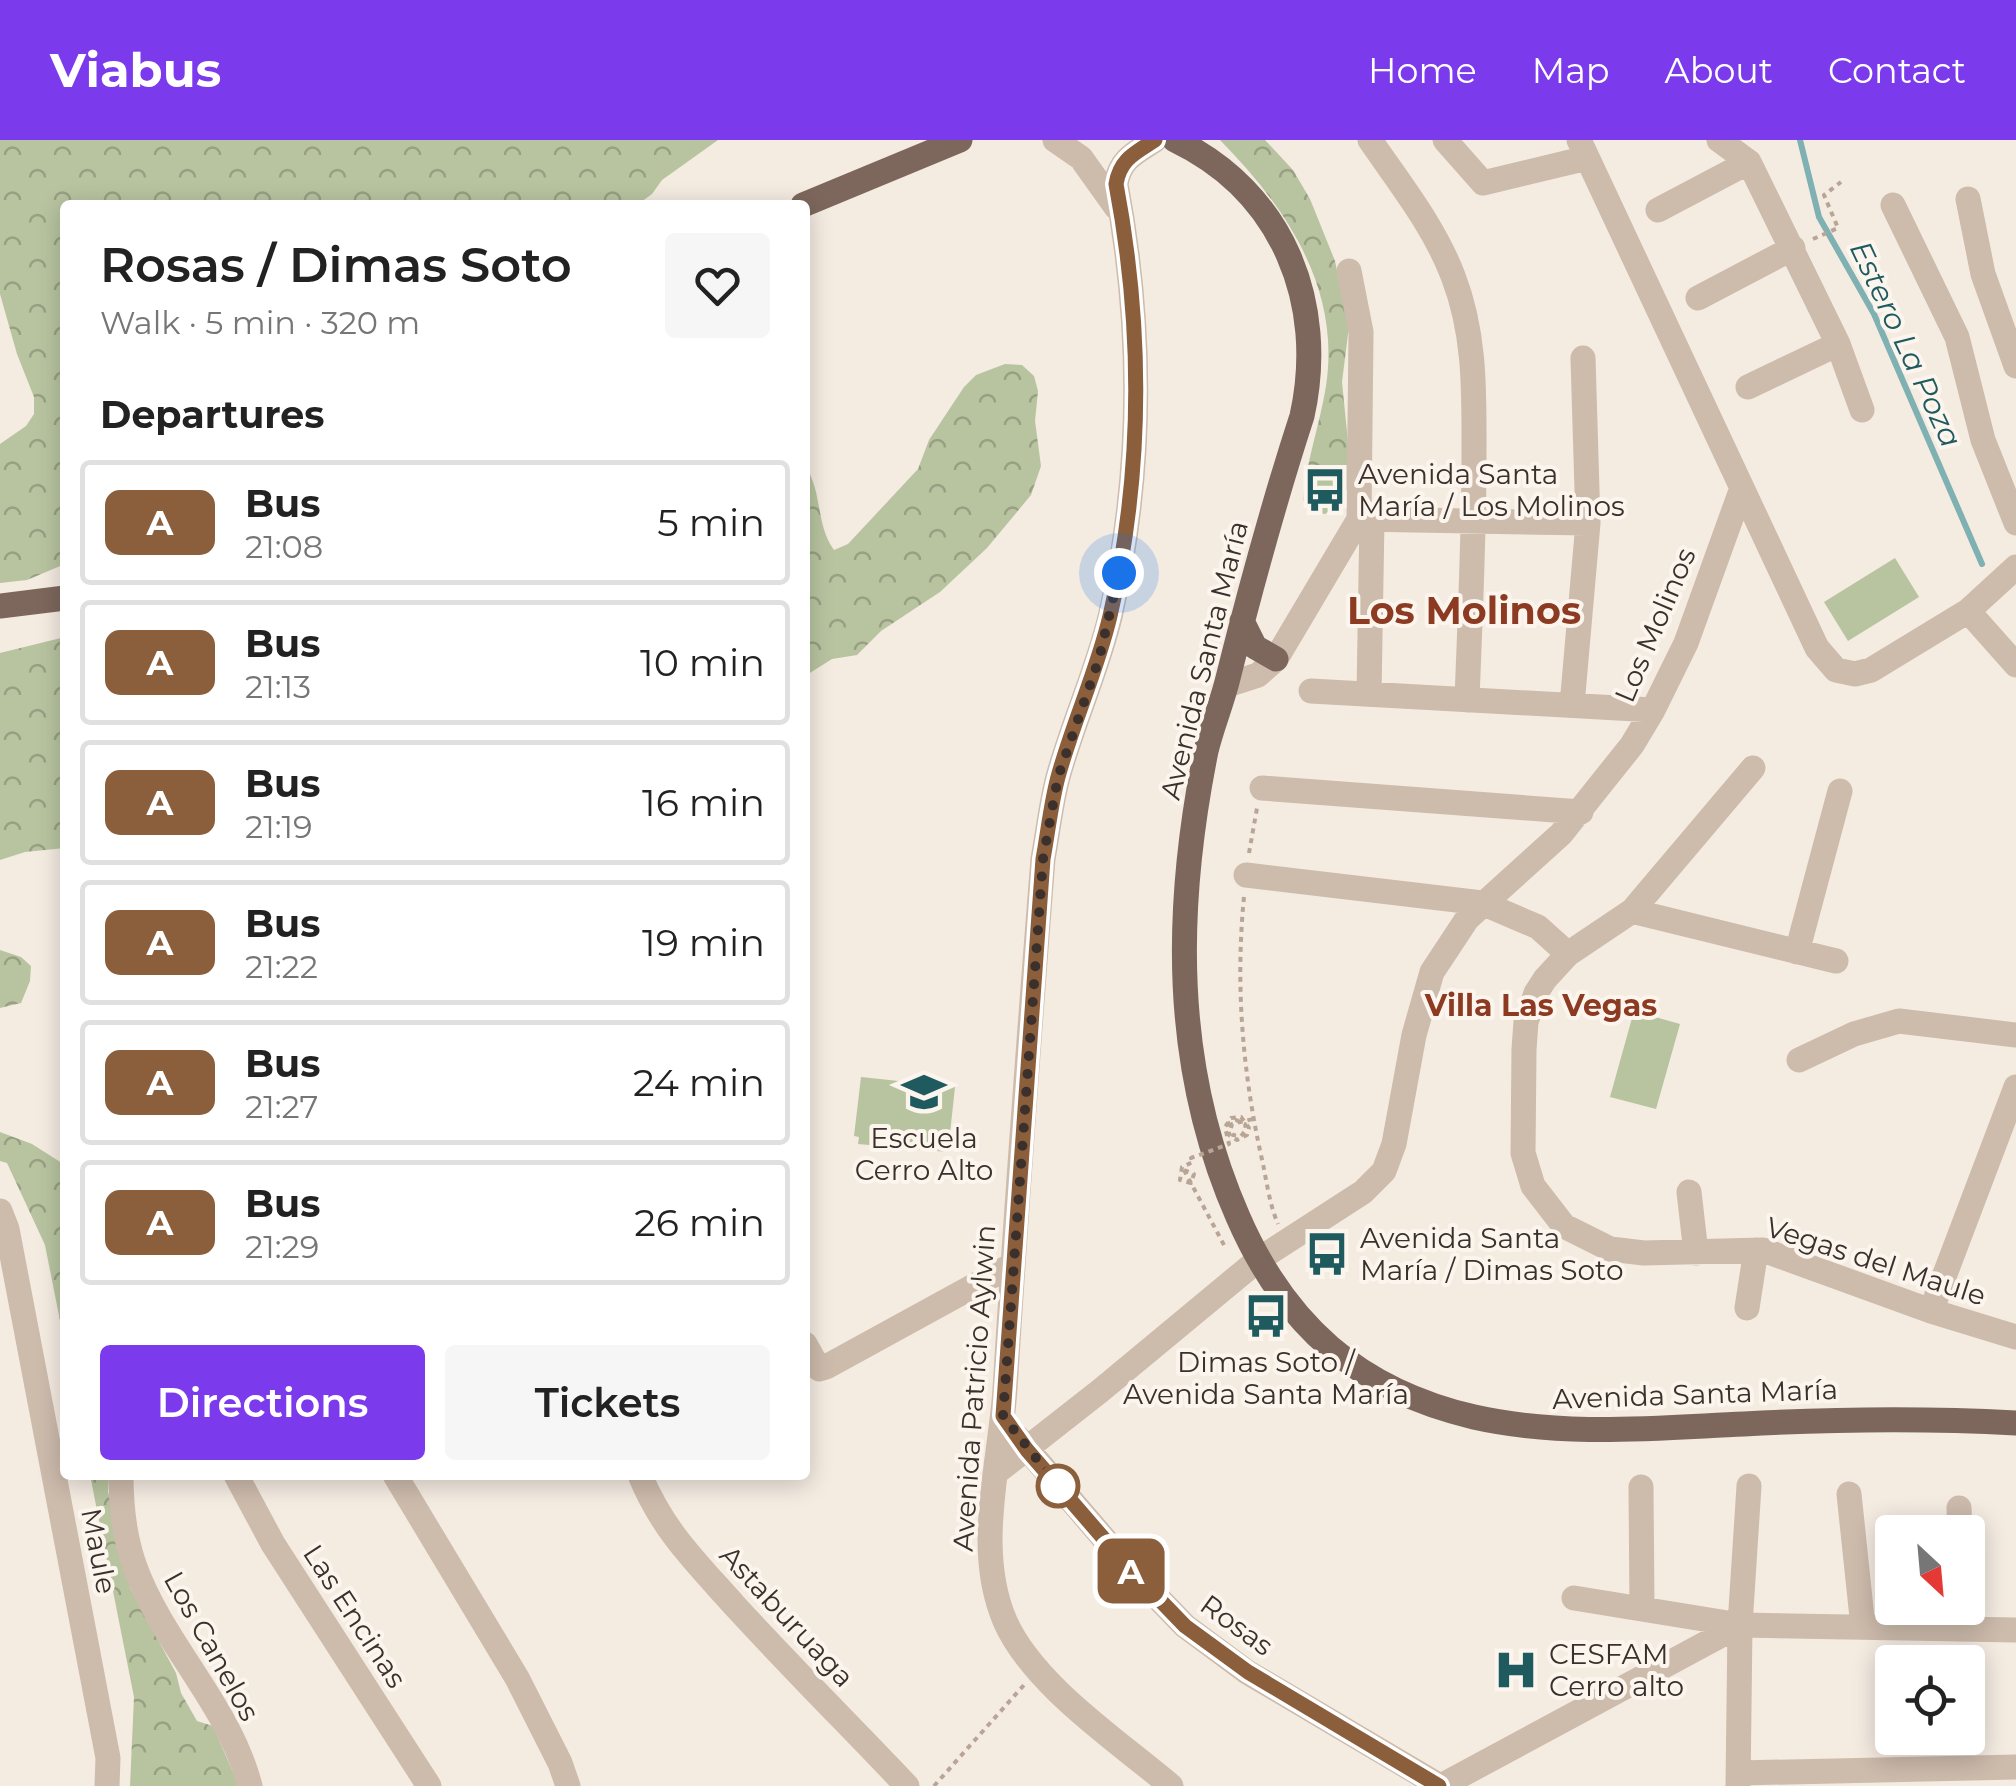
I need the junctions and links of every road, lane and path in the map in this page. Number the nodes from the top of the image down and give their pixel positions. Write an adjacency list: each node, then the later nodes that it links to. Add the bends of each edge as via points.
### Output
1 (960, 140): 12 (main road)
2 (1055, 140): 15 (street, Avenida Patricio Aylwin, via 1081,158)
3 (1155, 140): 15 (street, Avenida Patricio Aylwin, via 1118,168)
4 (1175, 140): 33 (main road, Avenida Santa María, via 1225,172 1259,206 1290,258 1308,317 1305,404)
5 (1370, 140): 26 (street, via 1432,232 1462,302 1474,364)
6 (1446, 140): 8 (street, via 1482,183)
7 (1719, 140): 9 (street)
8 (1583, 149): 24 (street)
9 (1749, 162): 14 (street); 16 (street)
10 (1841, 182): 16 (path, via 1824,195 1838,228)
11 (1968, 198): 21 (street, via 1983,274)
12 (810, 202)
13 (1893, 204): 28 (street, via 1957,337 1983,440)
14 (1658, 210)
15 (1122, 215): 62 (street, Avenida Patricio Aylwin, via 1134,319 1132,477 1110,616 1058,777 1043,859)
16 (1793, 248): 18 (street); 19 (street)
17 (1349, 270): 25 (street, via 1361,332)
18 (1698, 298)
19 (1838, 344): 22 (street); 23 (street)
20 (1583, 358): 27 (street)
21 (2016, 366)
22 (1748, 387)
23 (1862, 410)
24 (1742, 488): 32 (street, via 1817,648 1836,670 1871,670); 41 (street, Los Molinos, via 1686,643)
25 (1366, 519): 26 (street); 34 (street); 38 (street)
26 (1474, 519): 27 (street); 39 (street)
27 (1588, 523): 40 (street)
28 (2016, 523)
29 (2016, 566): 32 (street)
30 (60, 599): 31 (main road)
31 (0, 606)
32 (1968, 612): 35 (street)
33 (1242, 621): 34 (main road, via 1255,647); 36 (main road, Avenida Santa María)
34 (1276, 659): 36 (street, via 1258,675)
35 (2016, 665)
36 (1227, 685): 59 (main road, Avenida Santa María, via 1192,834 1182,956 1195,1086 1218,1170)
37 (1311, 691): 38 (street)
38 (1369, 694): 39 (street)
39 (1467, 700): 40 (street)
40 (1572, 705): 41 (street)
41 (1653, 710): 45 (street, Los Molinos)
42 (1753, 768): 48 (street, Vegas del Maule)
43 (1262, 788): 45 (street); 46 (path)
44 (1840, 791): 49 (street)
45 (1581, 812): 47 (street, Los Molinos)
46 (1246, 876): 47 (street); 55 (path, via 1240,960)
47 (1482, 903): 50 (street, via 1538,926); 58 (street, Los Molinos, via 1452,937 1425,989 1384,1171 1364,1192)
48 (1632, 911): 49 (street); 50 (street, Vegas del Maule)
49 (1797, 952): 51 (street)
50 (1568, 954): 61 (street, Vegas del Maule, via 1536,993 1524,1035 1523,1153 1533,1186 1564,1226 1594,1244 1627,1252)
51 (1836, 961)
52 (2016, 1034): 53 (street, via 1899,1021)
53 (1799, 1060)
54 (2016, 1087): 64 (street)
55 (1253, 1119): 58 (path, via 1275,1218); 59 (path, bridge, via 1232,1124 1233,1135 1241,1136 1245,1124 1236,1120 1230,1123 1229,1135 1237,1140 1250,1128 1245,1120 1231,1118 1225,1127 1228,1144 1191,1158 1182,1167 1180,1180 1191,1183 1194,1174 1184,1170 1224,1245)
56 (1689, 1192): 61 (street)
57 (0, 1211): 90 (street, Maule, via 108,1758)
58 (1287, 1242): 59 (street, Los Molinos)
59 (1253, 1249): 69 (main road, Avenida Santa María, via 1288,1305 1346,1361 1392,1389 1474,1417 1612,1431); 71 (street, Los Molinos)
60 (1756, 1250): 61 (street, Vegas del Maule); 63 (street); 64 (street, Vegas del Maule)
61 (1696, 1253)
62 (1012, 1265): 66 (street, via 826,1368); 68 (street, Avenida Patricio Aylwin)
63 (1747, 1308)
64 (1931, 1311): 65 (street, Vegas del Maule)
65 (2016, 1337)
66 (810, 1353)
67 (2016, 1405): 69 (main road)
68 (1003, 1416): 71 (street, Rosas); 72 (street, Avenida Patricio Aylwin)
69 (1962, 1420): 70 (main road, Avenida Santa María)
70 (2016, 1423)
71 (1027, 1450): 72 (street, Los Molinos); 97 (street, Rosas, via 1185,1626 1248,1672)
72 (998, 1471): 87 (street, Avenida Patricio Aylwin, via 993,1584 1006,1624)
73 (121, 1480): 91 (street, Los Canelos, via 124,1526 142,1585 215,1706)
74 (239, 1480): 92 (street, Las Encinas)
75 (398, 1480): 93 (street, via 517,1678)
76 (642, 1480): 94 (street, Astaburuaga, via 672,1536)
77 (1641, 1486): 81 (street)
78 (1749, 1486): 83 (street)
79 (1849, 1494): 85 (street)
80 (1574, 1598): 81 (street)
81 (1642, 1608): 83 (street)
82 (1985, 1623): 86 (street)
83 (1740, 1625): 85 (street); 89 (street); 97 (street)
84 (1876, 1625): 85 (street)
85 (1863, 1626)
86 (2016, 1630)
87 (1037, 1671): 95 (path); 96 (street, Avenida Patricio Aylwin)
88 (2016, 1767): 89 (street)
89 (1738, 1779)
90 (108, 1786)
91 (250, 1786)
92 (429, 1786)
93 (568, 1786)
94 (907, 1786)
95 (934, 1786)
96 (1171, 1786)
97 (1440, 1786)

